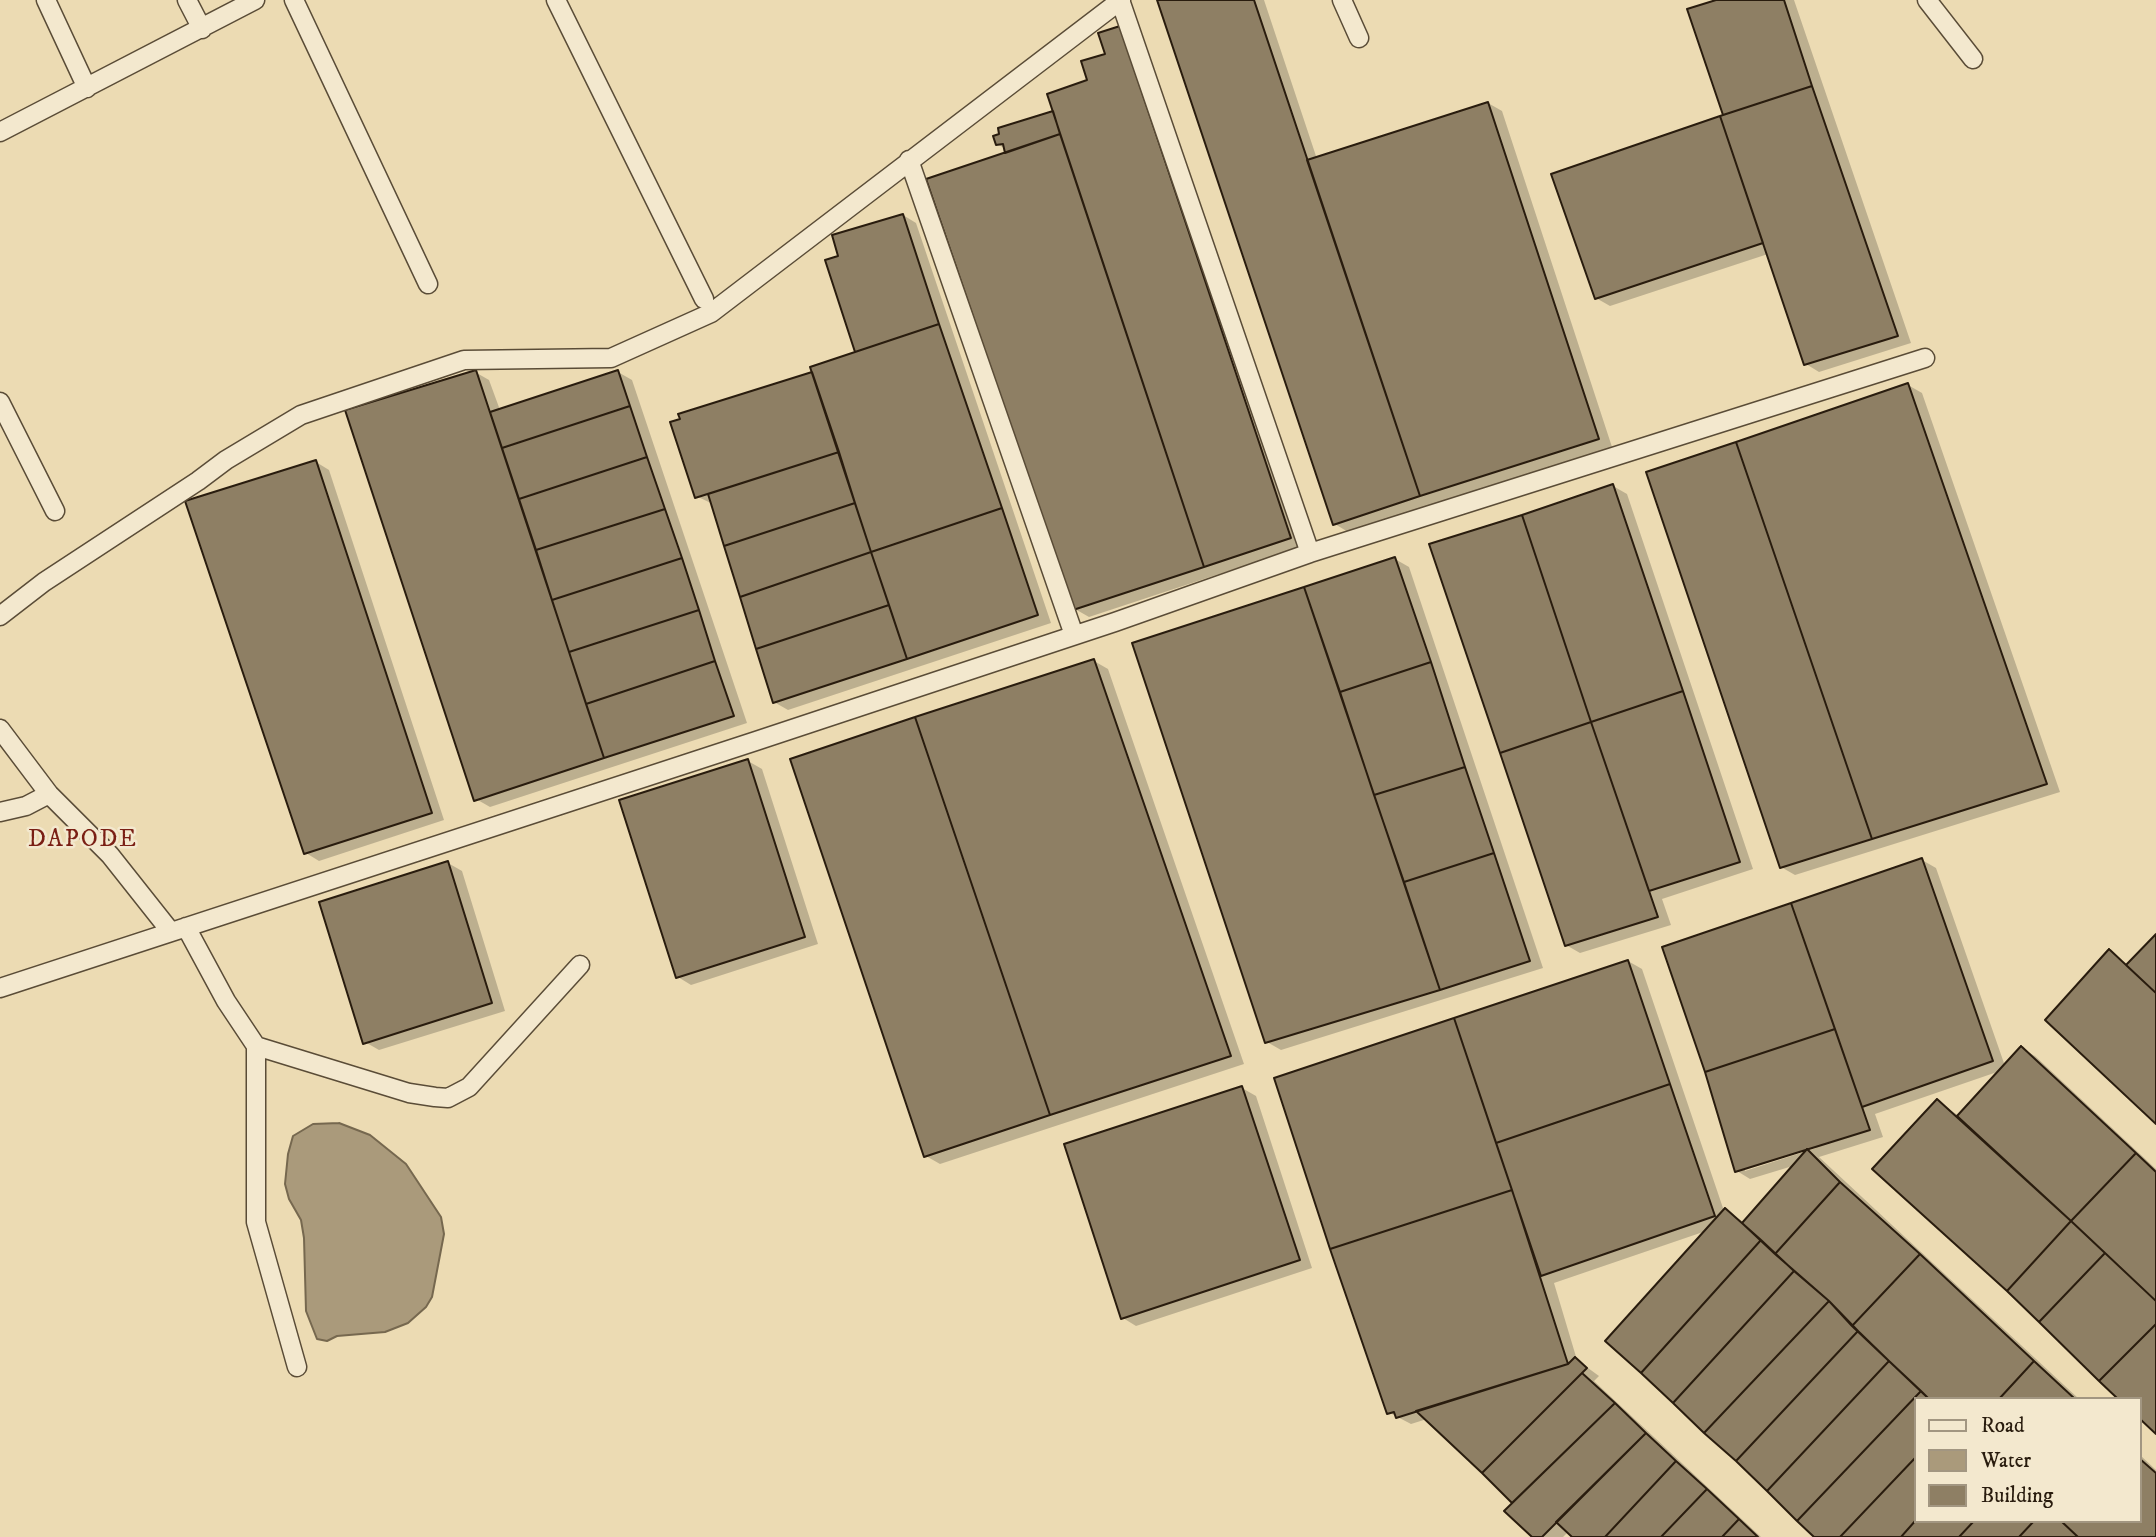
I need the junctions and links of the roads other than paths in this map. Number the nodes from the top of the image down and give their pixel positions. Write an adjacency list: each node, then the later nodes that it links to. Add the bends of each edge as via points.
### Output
1 (46, 0): 12 (street)
2 (187, 0): 9 (street)
3 (255, 0): 9 (street)
4 (294, 0): 15 (street)
5 (556, 0): 16 (street)
6 (1120, 0): 14 (street); 20 (street)
7 (1342, 0): 10 (street)
8 (1927, 0): 11 (street)
9 (202, 29): 12 (street)
10 (1359, 38)
11 (1973, 59)
12 (87, 88): 13 (street)
13 (0, 132)
14 (909, 160): 21 (street, via 711,313 611,358 464,360 301,415 226,460); 22 (street)
15 (428, 284)
16 (704, 299)
17 (1925, 358): 20 (street)
18 (0, 402): 19 (street)
19 (55, 511)
20 (1310, 553): 22 (street)
21 (0, 616)
22 (1074, 635): 26 (street)
23 (0, 729): 24 (street)
24 (49, 794): 25 (street); 26 (street)
25 (0, 812)
26 (179, 929): 28 (street); 29 (street)
27 (580, 965): 29 (street, via 469,1087 448,1098 409,1093)
28 (0, 988)
29 (256, 1046): 30 (street, via 256,1222)
30 (296, 1367)

